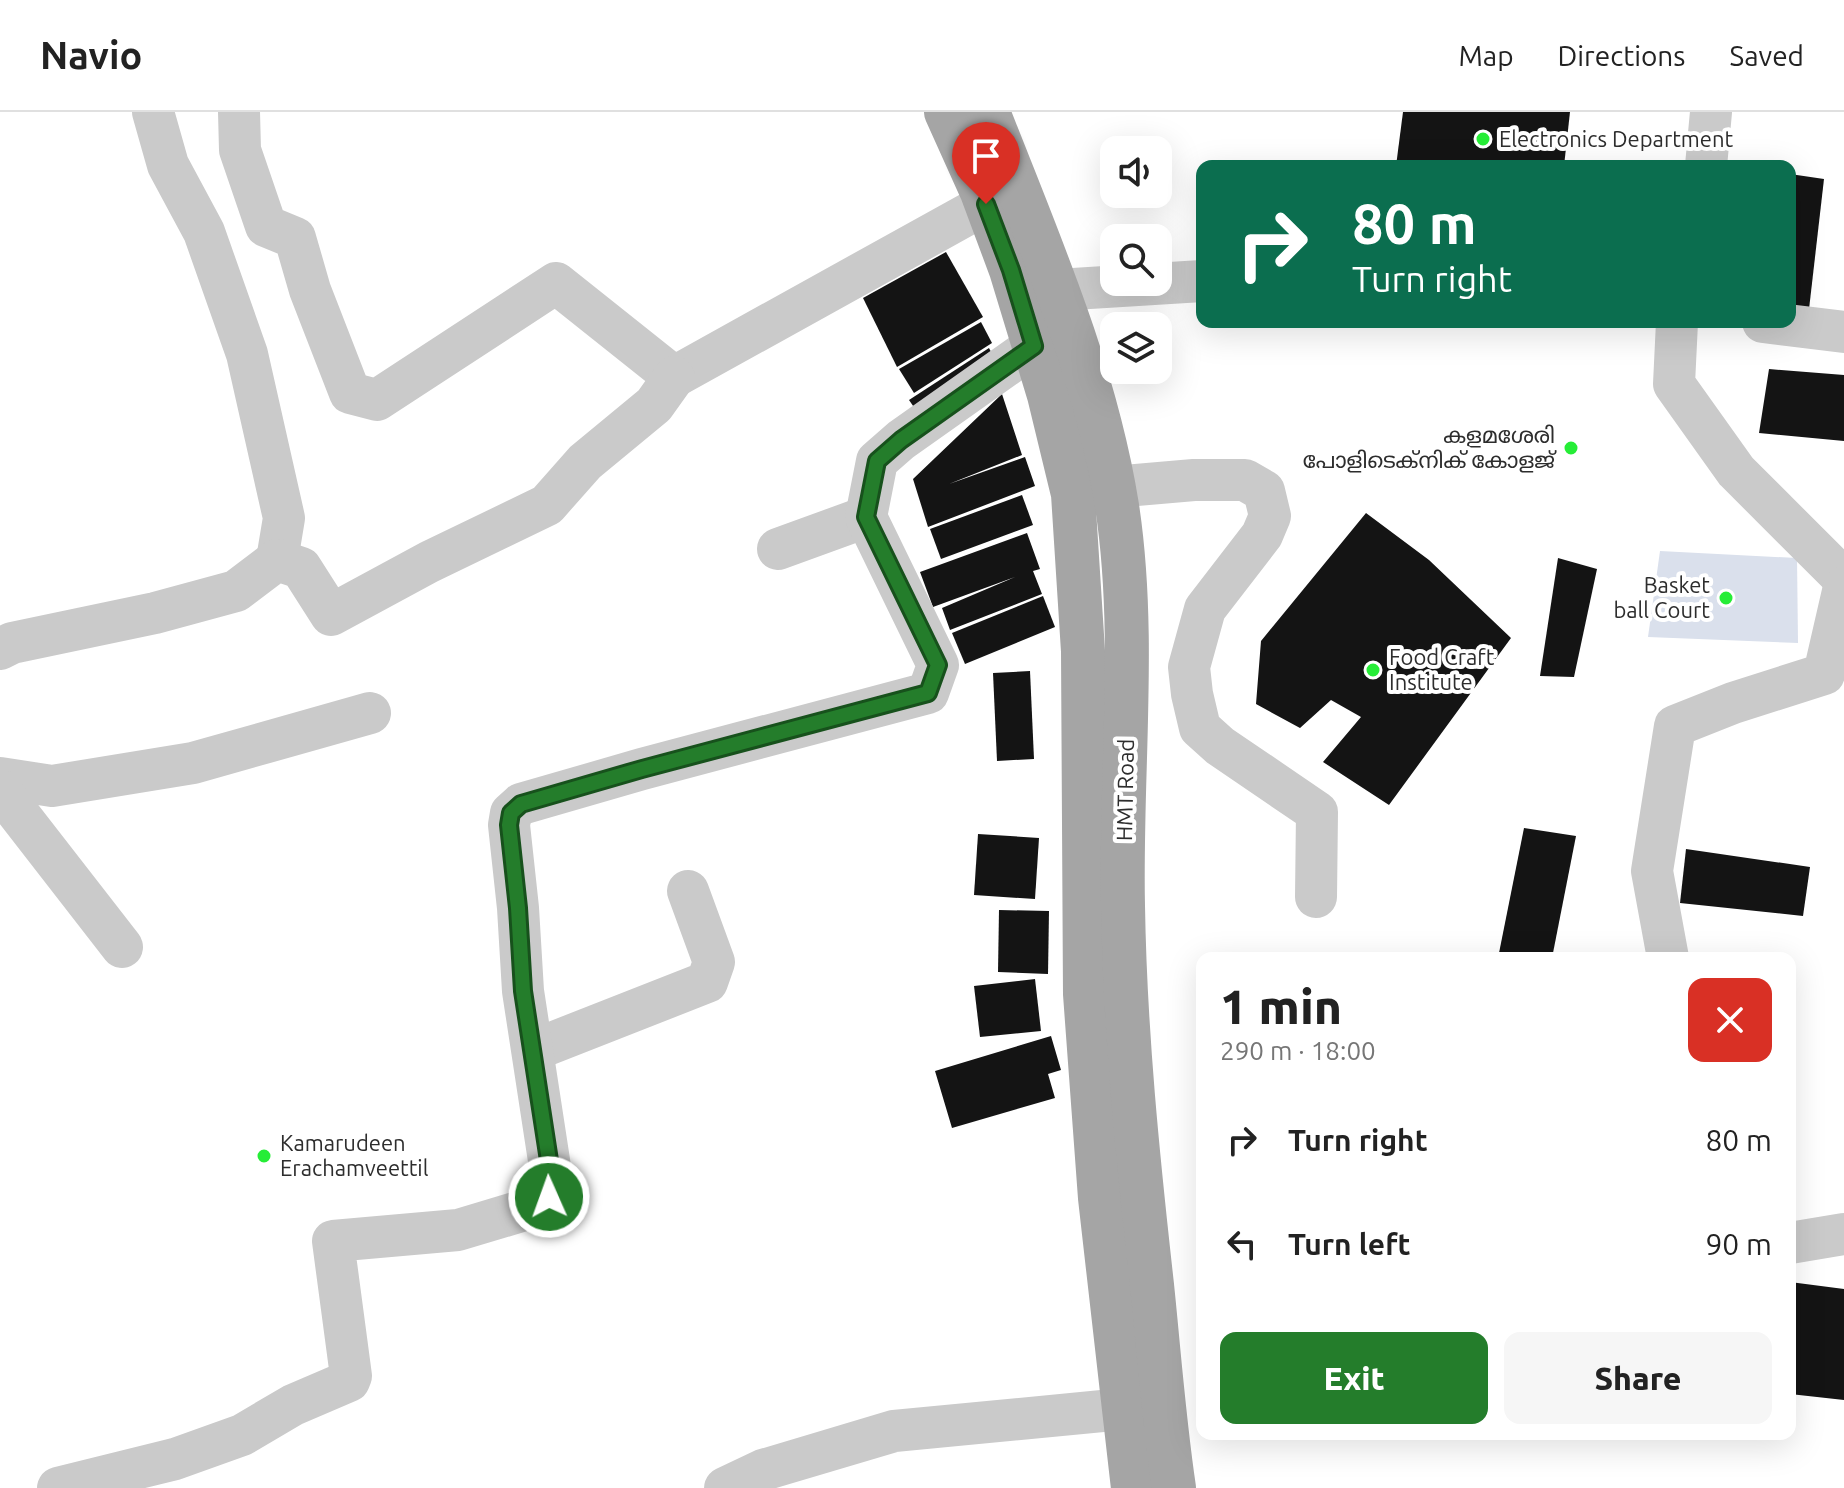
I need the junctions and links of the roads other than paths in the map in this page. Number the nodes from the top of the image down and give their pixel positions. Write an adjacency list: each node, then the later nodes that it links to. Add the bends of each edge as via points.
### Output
1 (153, 112): 18 (street, via 168,165 204,232 247,354 284,518)
2 (239, 112): 14 (street, via 240,150 266,226 295,238 350,393 377,400 556,283)
3 (946, 112): 7 (main road, HMT Road)
4 (988, 112): 9 (main road, HMT Road)
5 (1711, 112): 6 (street)
6 (1707, 160)
7 (986, 204): 13 (main road, HMT Road); 14 (street)
8 (1196, 281): 9 (street)
9 (1057, 290): 15 (main road, HMT Road, via 1091,389)
10 (1796, 326): 12 (street)
11 (1677, 328): 19 (street, via 1674,384 1736,471)
12 (1844, 332)
13 (1034, 346): 16 (street, via 877,461); 32 (main road, HMT Road, via 1073,494 1079,558 1085,994)
14 (674, 377): 18 (street, via 654,405 585,462 547,505 331,615 301,568)
15 (1113, 487): 26 (street, via 1245,480 1264,491 1270,516 1262,535 1205,609 1190,681 1200,728 1317,812); 37 (main road, HMT Road, via 1124,590 1122,904 1127,1013)
16 (866, 517): 17 (street); 29 (street, via 938,665 928,693 642,769 521,804 511,813 523,991)
17 (778, 549)
18 (277, 560): 21 (street, via 236,591)
19 (1844, 579)
20 (1844, 587): 28 (street, via 1824,674 1675,726 1652,871)
21 (0, 649)
22 (370, 713): 23 (street, via 193,763 52,786)
23 (0, 778)
24 (0, 790): 27 (street)
25 (688, 891): 29 (street, via 714,962 707,982)
26 (1316, 897)
27 (122, 947)
28 (1667, 952)
29 (534, 1050): 33 (street, via 552,1180 549,1197 538,1206 458,1230 333,1241 349,1381 293,1405)
30 (1844, 1234): 31 (street)
31 (1796, 1242)
32 (1123, 1409): 35 (street, via 894,1431 763,1470); 36 (main road, HMT Road)
33 (178, 1473): 34 (street)
34 (58, 1488)
35 (725, 1488)
36 (1133, 1488)
37 (1174, 1488)

